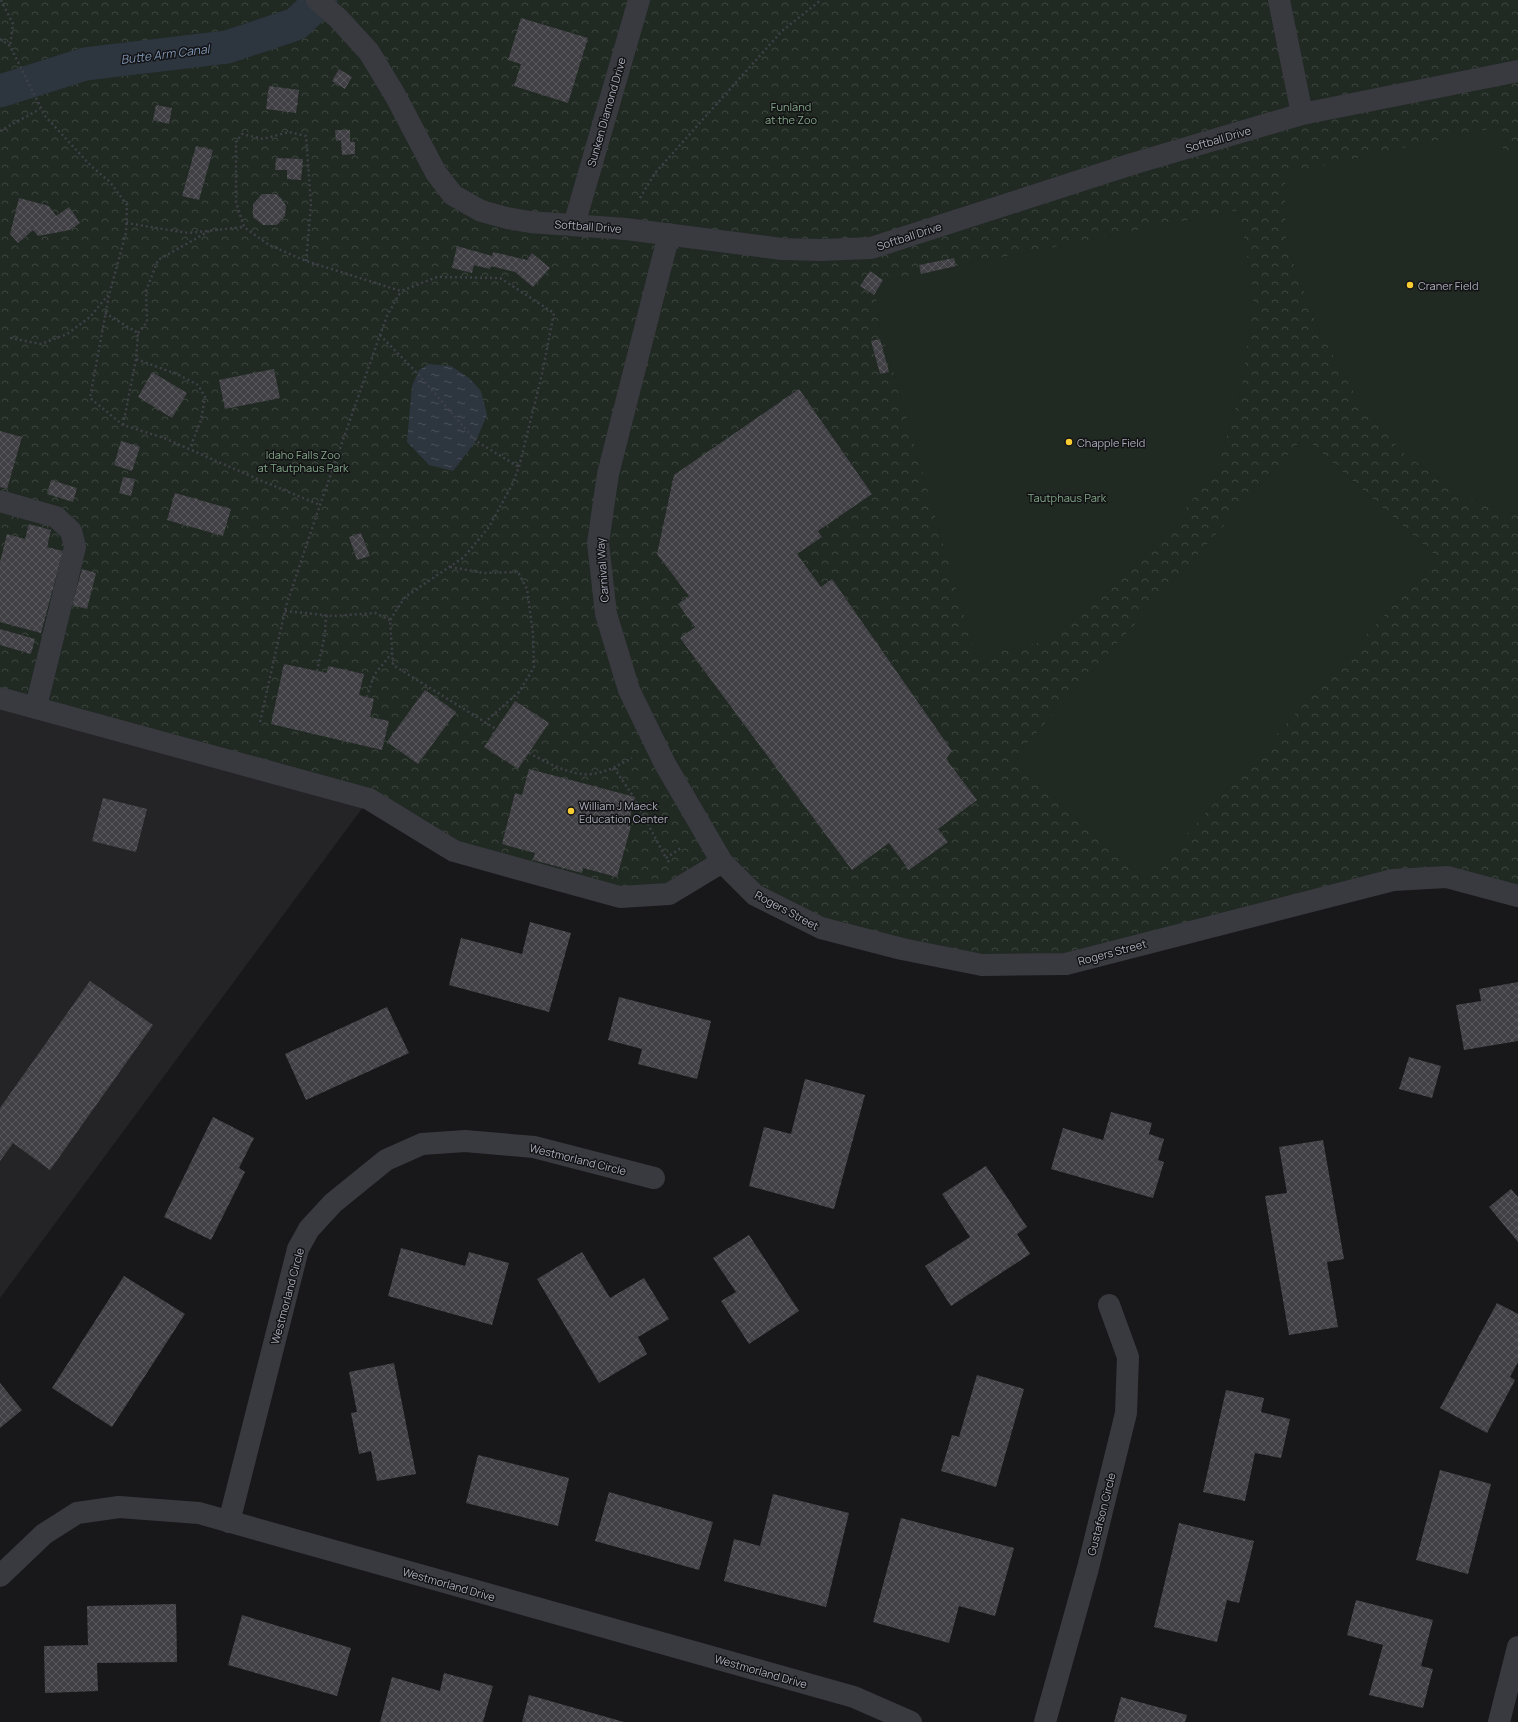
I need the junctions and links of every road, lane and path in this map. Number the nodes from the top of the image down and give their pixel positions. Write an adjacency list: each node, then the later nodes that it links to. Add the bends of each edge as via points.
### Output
1 (0, 0): 7 (path, via 13,24)
2 (317, 0): 14 (street, Softball Drive, via 338,18 369,52 436,173 453,195 481,211 507,218)
3 (640, 0): 14 (street, Sunken Diamond Drive)
4 (821, 0): 12 (path, via 782,31 655,173)
5 (1279, 0): 10 (street)
6 (0, 39): 7 (path)
7 (10, 46): 9 (path)
8 (1518, 71): 10 (street, Softball Drive)
9 (40, 109): 11 (path); 13 (path, via 91,166 110,182 127,205)
10 (1302, 114): 17 (street, Softball Drive, via 1132,164 871,248 782,249)
11 (0, 131)
12 (640, 198)
13 (126, 223): 16 (path, via 188,233); 20 (path, via 126,233)
14 (574, 225): 17 (street, Softball Drive)
15 (244, 227): 16 (path); 18 (path, via 270,245); 18 (path, via 236,202 236,142 242,134 263,138 289,132 306,136 311,204)
16 (212, 230): 22 (path, via 158,260 146,291 147,322)
17 (669, 234): 43 (street, Carnival Way, via 608,474 598,543 606,614 629,690)
18 (306, 261): 19 (path)
19 (401, 291): 23 (path); 28 (path, via 437,277 500,278 554,313)
20 (109, 295): 21 (path); 24 (path, via 90,317 67,334 41,344)
21 (105, 313): 22 (path); 26 (path, via 90,398)
22 (138, 333): 25 (path)
23 (380, 335): 28 (path, via 476,441); 30 (path)
24 (10, 338)
25 (136, 359): 26 (path); 27 (path, via 198,385 205,397 201,420)
26 (124, 425): 27 (path)
27 (190, 448): 30 (path)
28 (519, 467): 31 (path, via 512,486 489,528 464,557)
29 (0, 501): 39 (street, via 56,517 71,531 75,547)
30 (320, 505): 32 (path)
31 (450, 567): 34 (path, via 405,597); 41 (path, via 484,573 518,572 527,589 534,667 519,692)
32 (285, 611): 33 (path); 40 (path)
33 (326, 615): 34 (path, via 375,613); 36 (path)
34 (390, 620): 35 (path)
35 (392, 653): 37 (path, via 374,675); 41 (path, via 393,665)
36 (318, 672)
37 (367, 697)
38 (0, 698): 39 (street)
39 (36, 707): 47 (street, via 369,799 454,851 620,896 669,894)
40 (260, 722)
41 (485, 722): 42 (path)
42 (496, 729)
43 (656, 746): 45 (path); 47 (street, Carnival Way)
44 (529, 752): 45 (path, via 552,765 572,772 591,774)
45 (614, 768): 46 (path, via 633,796)
46 (666, 858)
47 (722, 862): 48 (street, Rogers Street, via 755,895 821,928 902,949 982,965 1066,964 1393,880 1447,877)
48 (1518, 896)
49 (654, 1178): 51 (street, Westmorland Circle, via 534,1147 465,1141 422,1144 386,1160 351,1188 309,1229 298,1249)
50 (1109, 1305): 55 (street, Gustafson Circle, via 1128,1357 1126,1413 1088,1568)
51 (229, 1522): 52 (street, Westmorland Drive, via 199,1513 118,1507 77,1514 44,1534); 54 (street, Westmorland Drive, via 854,1697)
52 (0, 1576)
53 (1518, 1647): 56 (street)
54 (911, 1722)
55 (1045, 1722)
56 (1499, 1722)

